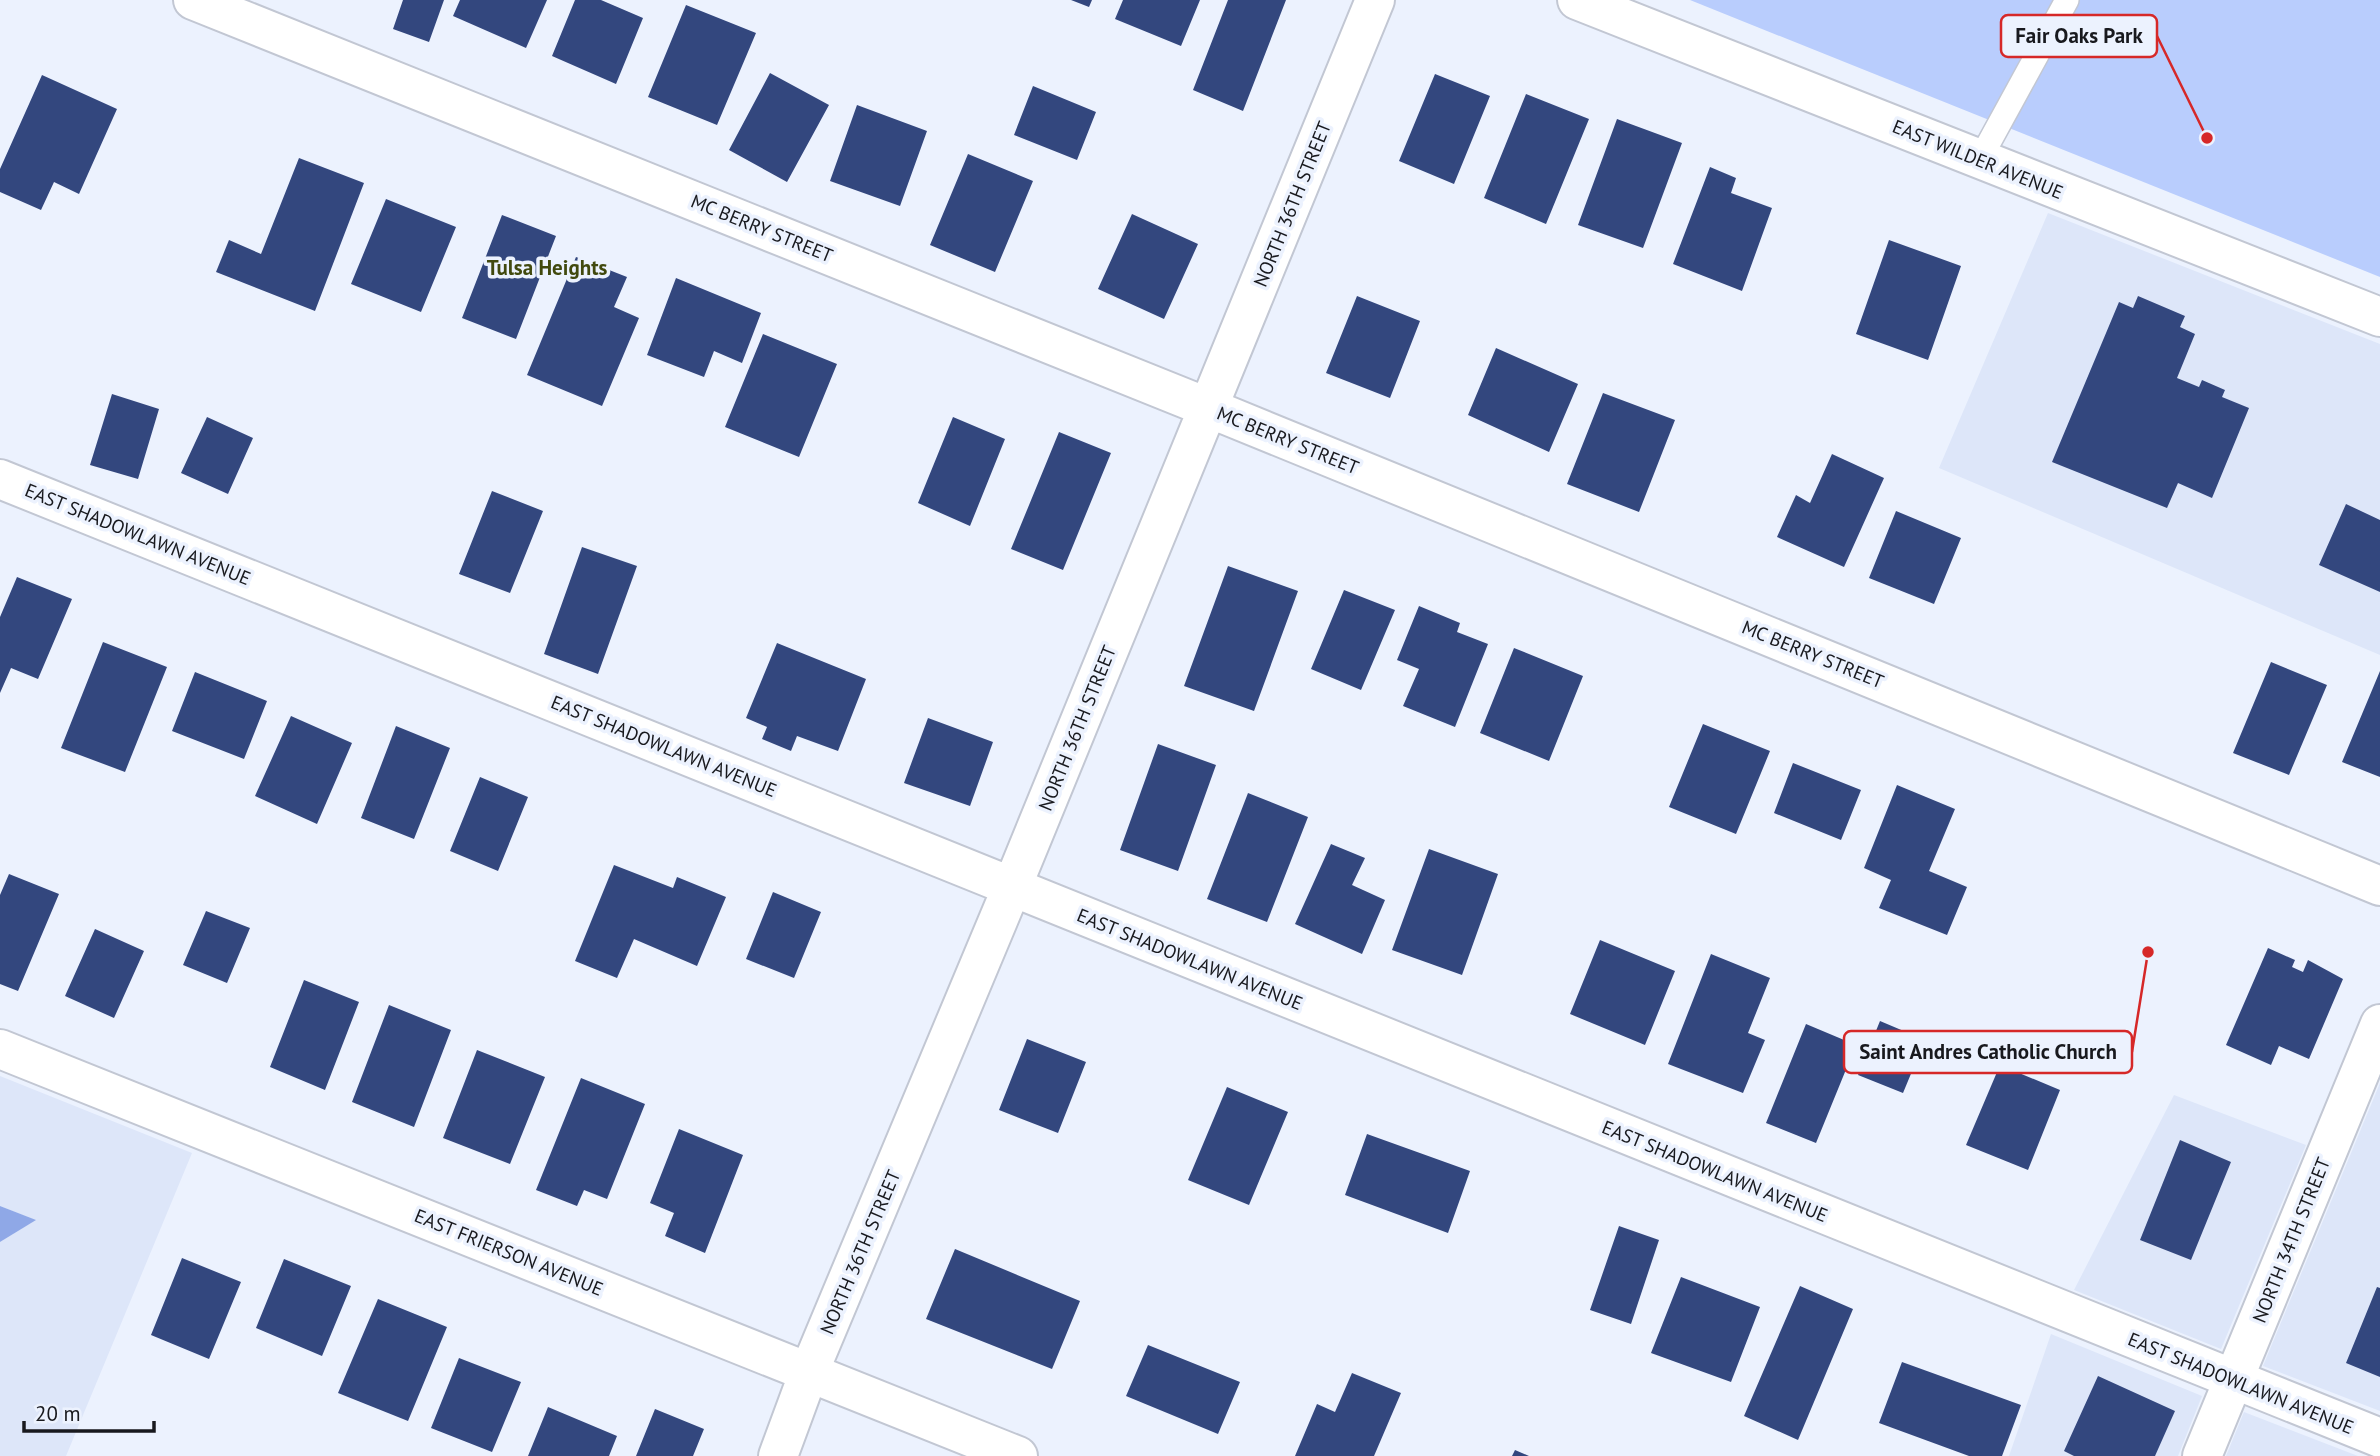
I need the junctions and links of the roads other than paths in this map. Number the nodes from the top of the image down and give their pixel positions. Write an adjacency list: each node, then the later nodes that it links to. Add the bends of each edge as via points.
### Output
1 (193, 0): 7 (street, MC BERRY STREET)
2 (1375, 0): 7 (street, NORTH 36TH STREET)
3 (1577, 0): 5 (street, EAST WILDER AVENUE)
4 (2067, 0): 5 (lane)
5 (1980, 159): 6 (street, EAST WILDER AVENUE)
6 (2380, 317)
7 (1209, 408): 9 (street, MC BERRY STREET); 10 (street, NORTH 36TH STREET)
8 (0, 479): 10 (street, EAST SHADOWLAWN AVENUE)
9 (2380, 886)
10 (1012, 887): 13 (street, NORTH 36TH STREET); 14 (street, EAST SHADOWLAWN AVENUE)
11 (2380, 1024): 14 (street, NORTH 34TH STREET)
12 (0, 1049): 13 (street, EAST FRIERSON AVENUE)
13 (810, 1372): 16 (street, NORTH 36TH STREET); 17 (street, EAST FRIERSON AVENUE)
14 (2232, 1381): 15 (street, EAST SHADOWLAWN AVENUE); 18 (street, NORTH 34TH STREET)
15 (2380, 1438)
16 (778, 1456)
17 (1018, 1456)
18 (2202, 1456)

